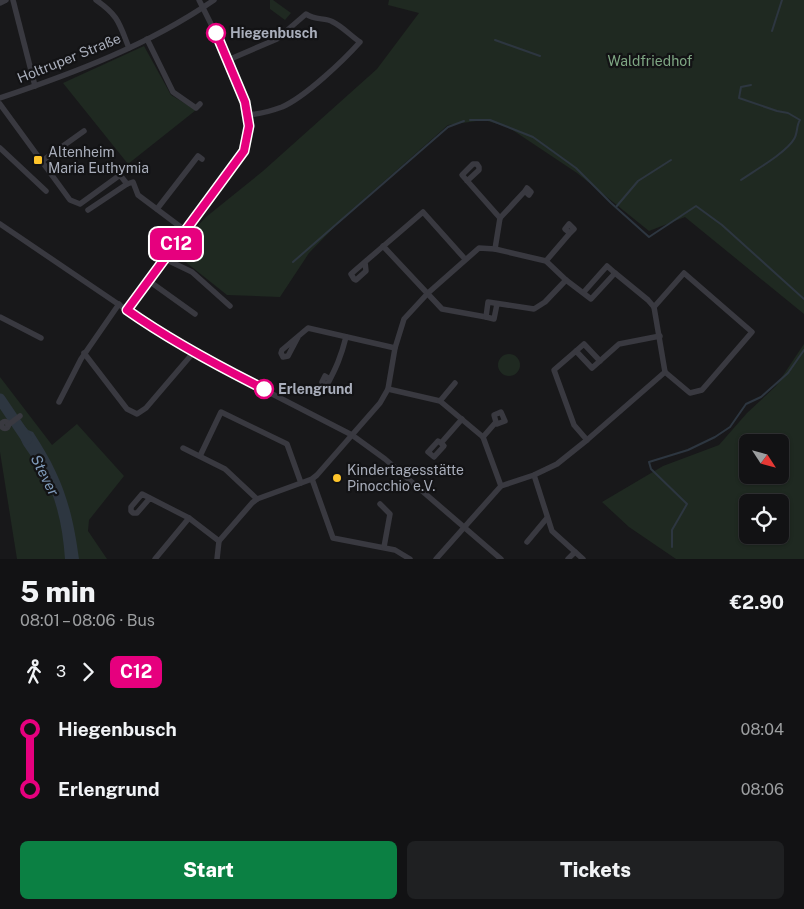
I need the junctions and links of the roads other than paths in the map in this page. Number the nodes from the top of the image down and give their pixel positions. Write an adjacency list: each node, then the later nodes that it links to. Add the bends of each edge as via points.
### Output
1 (6, 0): 6 (street)
2 (13, 0): 11 (street)
3 (96, 0): 9 (street, via 116,17)
4 (200, 0): 7 (street)
5 (214, 0): 7 (street, Holtruper Straße)
6 (0, 3)
7 (203, 7): 8 (street, Holtruper Straße); 10 (street)
8 (146, 39): 9 (street, Holtruper Straße); 14 (street, via 173,92 196,108)
9 (129, 48): 11 (street, Holtruper Straße)
10 (228, 60): 15 (street); 15 (street, via 277,39 306,14 333,22 360,42 297,99 270,111)
11 (35, 86): 12 (street, Holtruper Straße)
12 (0, 98)
13 (0, 104): 19 (street)
14 (200, 104)
15 (248, 115): 28 (street, via 248,138 242,157)
16 (84, 131): 19 (street)
17 (0, 148): 23 (street)
18 (202, 159): 24 (street, via 198,156)
19 (42, 161): 21 (street, via 70,200 80,204 120,175)
20 (467, 181): 26 (street)
21 (127, 184): 24 (street, via 133,182 138,195); 25 (street)
22 (524, 191): 26 (street)
23 (46, 192)
24 (157, 209): 28 (street)
25 (88, 210)
26 (500, 218): 31 (street)
27 (0, 224): 41 (street)
28 (186, 231): 32 (street)
29 (570, 233): 34 (street)
30 (383, 246): 33 (street, via 423,212); 35 (street); 40 (street)
31 (495, 249): 33 (street, via 479,248); 34 (street)
32 (165, 259): 38 (street); 42 (street, via 192,272)
33 (465, 259): 40 (street)
34 (546, 261): 37 (street)
35 (365, 262)
36 (615, 273): 39 (street, via 607,266); 39 (street, via 591,299); 43 (street)
37 (566, 280): 39 (street); 40 (street, via 534,309 488,302 486,317 442,309)
38 (148, 281): 44 (street); 45 (street)
39 (583, 292)
40 (428, 293): 51 (street, via 404,319)
41 (119, 304): 44 (street); 53 (street)
42 (230, 306)
43 (654, 307): 47 (street); 56 (street, via 684,273 752,332 702,390 690,393)
44 (127, 310): 54 (street)
45 (195, 314)
46 (0, 317): 50 (street)
47 (660, 336): 55 (street, via 619,344); 56 (street)
48 (298, 337): 49 (street, via 308,328)
49 (346, 337): 51 (street); 57 (street, via 341,359)
50 (41, 338)
51 (395, 348): 59 (street)
52 (576, 351): 55 (street, via 592,368); 55 (street, via 584,344); 68 (street, via 554,370 574,425)
53 (84, 353): 54 (street, via 127,409 137,414 146,408); 61 (street)
54 (193, 353): 66 (street)
55 (600, 361)
56 (665, 372): 68 (street)
57 (330, 379)
58 (455, 382): 60 (street)
59 (388, 389): 60 (street); 66 (street)
60 (440, 401): 63 (street)
61 (60, 402)
62 (20, 416): 65 (street)
63 (462, 419): 67 (street); 69 (street)
64 (496, 422): 67 (street)
65 (1, 426)
66 (352, 435): 73 (street); 81 (street)
67 (483, 437): 75 (street)
68 (587, 440): 72 (street, via 557,464)
69 (441, 444)
70 (183, 448): 71 (street)
71 (200, 456): 74 (street, via 221,412 287,444); 77 (street, via 225,469)
72 (534, 475): 75 (street); 80 (street)
73 (312, 479): 74 (street); 84 (street, via 333,538)
74 (301, 483): 77 (street)
75 (501, 486): 81 (street)
76 (150, 498): 79 (street)
77 (257, 499): 82 (street)
78 (380, 504): 84 (street, via 390,514)
79 (190, 518): 82 (street); 86 (street)
80 (547, 518): 83 (street); 85 (street, via 552,532)
81 (464, 527): 89 (street); 90 (street)
82 (219, 541): 87 (street)
83 (527, 542)
84 (384, 548): 88 (street, via 399,551)
85 (575, 552): 91 (street); 92 (street)
86 (155, 559)
87 (217, 559)
88 (410, 559)
89 (436, 559)
90 (501, 559)
91 (568, 559)
92 (583, 559)

